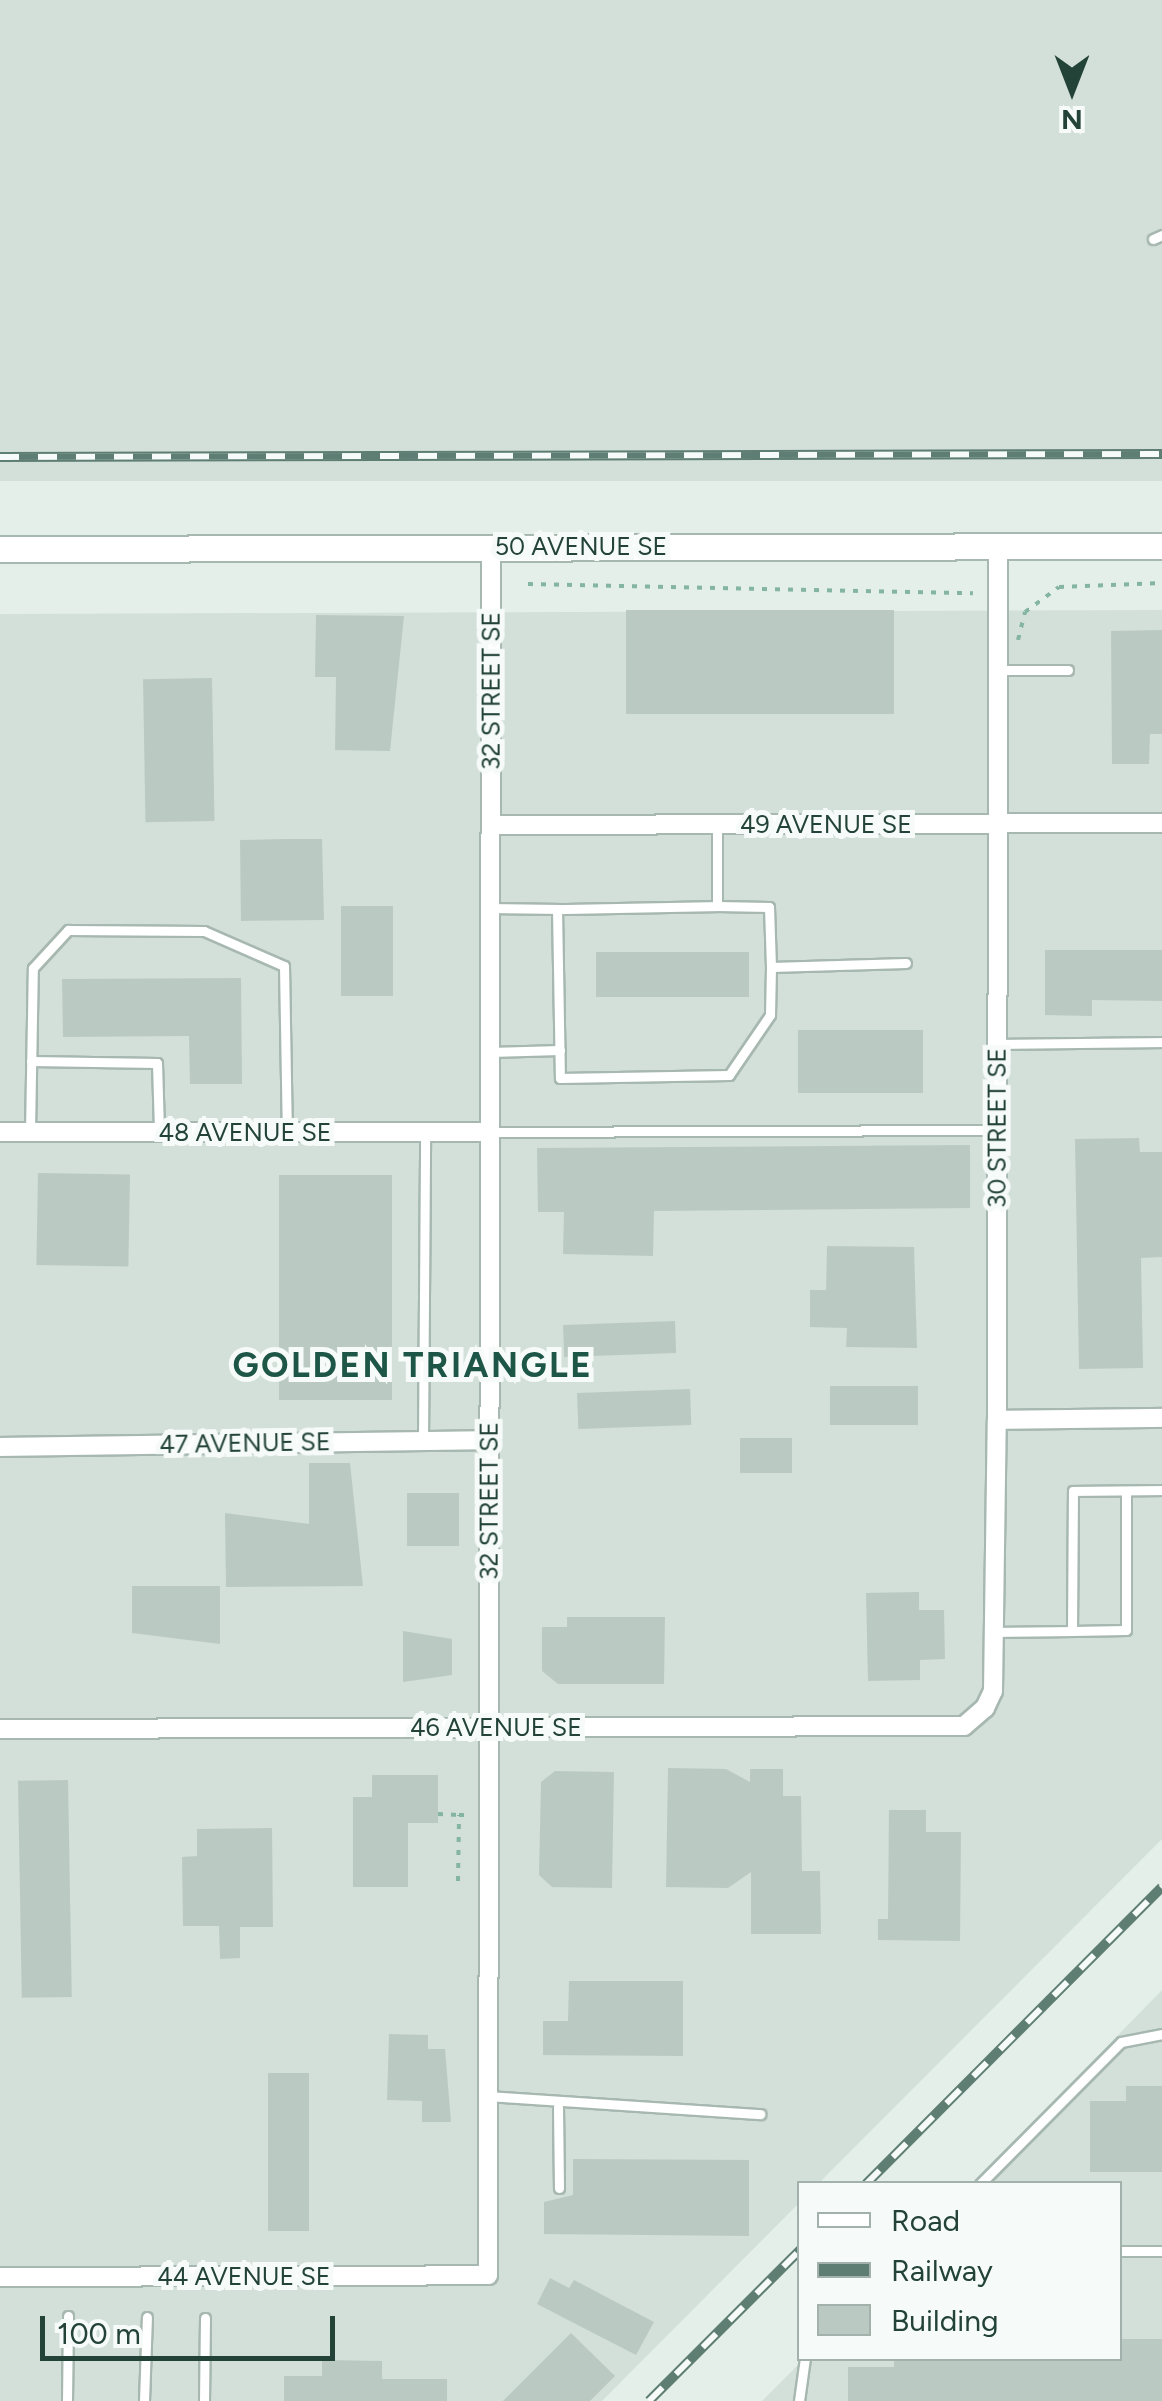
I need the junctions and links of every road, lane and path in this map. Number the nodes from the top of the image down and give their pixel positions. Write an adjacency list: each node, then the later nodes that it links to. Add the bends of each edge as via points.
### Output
1 (998, 545): 2 (street, 50 AVENUE SE); 3 (street, 50 AVENUE SE); 8 (street, 30 STREET SE)
2 (491, 546): 4 (street, 50 AVENUE SE); 14 (street, 32 STREET SE)
3 (1162, 546)
4 (0, 549)
5 (1162, 583): 9 (path, via 1045,593 1021,622)
6 (528, 584): 7 (path)
7 (973, 593)
8 (997, 670): 9 (lane); 11 (street, 30 STREET SE)
9 (1017, 670): 10 (lane)
10 (1068, 670)
11 (997, 823): 12 (street, 49 AVENUE SE); 13 (street, 49 AVENUE SE); 21 (street, 30 STREET SE)
12 (1162, 823)
13 (717, 824): 14 (street, 49 AVENUE SE); 15 (lane)
14 (490, 825): 16 (street, 32 STREET SE)
15 (717, 906): 17 (lane); 19 (lane, via 768,908)
16 (490, 908): 17 (lane); 23 (street, 32 STREET SE)
17 (557, 909): 22 (lane)
18 (906, 963): 19 (lane)
19 (771, 967): 22 (lane, via 770,1015 729,1075 560,1078)
20 (1162, 1042): 21 (lane)
21 (997, 1044): 25 (street, 30 STREET SE)
22 (560, 1050): 23 (lane)
23 (490, 1052): 31 (street, 32 STREET SE)
24 (31, 1061): 27 (lane); 28 (lane, via 157,1062); 29 (lane, via 32,968 68,930 204,931 284,966)
25 (997, 1130): 31 (lane); 33 (street, 30 STREET SE)
26 (0, 1132): 27 (street, 48 AVENUE SE)
27 (30, 1132): 28 (street, 48 AVENUE SE)
28 (159, 1132): 29 (street, 48 AVENUE SE)
29 (287, 1132): 30 (street, 48 AVENUE SE)
30 (424, 1132): 31 (street, 48 AVENUE SE); 35 (lane)
31 (490, 1132): 34 (street, 32 STREET SE)
32 (1162, 1418): 33 (street)
33 (997, 1420): 40 (street, 30 STREET SE)
34 (490, 1440): 35 (street, 47 AVENUE SE); 42 (street, 32 STREET SE)
35 (423, 1441): 36 (street, 47 AVENUE SE)
36 (0, 1446)
37 (1126, 1490): 38 (lane); 39 (lane, via 1073,1491); 39 (lane, via 1126,1630)
38 (1162, 1490)
39 (1072, 1631): 40 (lane)
40 (994, 1632): 41 (street, 30 STREET SE)
41 (985, 1708): 42 (street, 46 AVENUE SE, via 964,1726)
42 (489, 1728): 43 (street, 46 AVENUE SE); 49 (street, 32 STREET SE)
43 (0, 1729)
44 (438, 1814): 45 (path)
45 (458, 1815): 46 (path); 47 (path)
46 (475, 1815)
47 (458, 1882)
48 (1162, 2034): 52 (lane, via 1121,2042)
49 (488, 2096): 50 (lane); 56 (street, 32 STREET SE)
50 (558, 2107): 51 (lane); 53 (lane)
51 (760, 2114)
52 (983, 2181)
53 (559, 2188)
54 (1122, 2251): 55 (lane)
55 (1162, 2251)
56 (488, 2276): 57 (street, 44 AVENUE SE)
57 (0, 2277)
58 (68, 2316): 62 (lane)
59 (147, 2316): 63 (lane)
60 (205, 2318): 64 (lane)
61 (805, 2361): 65 (lane)
62 (67, 2401)
63 (144, 2401)
64 (204, 2401)
65 (799, 2401)

